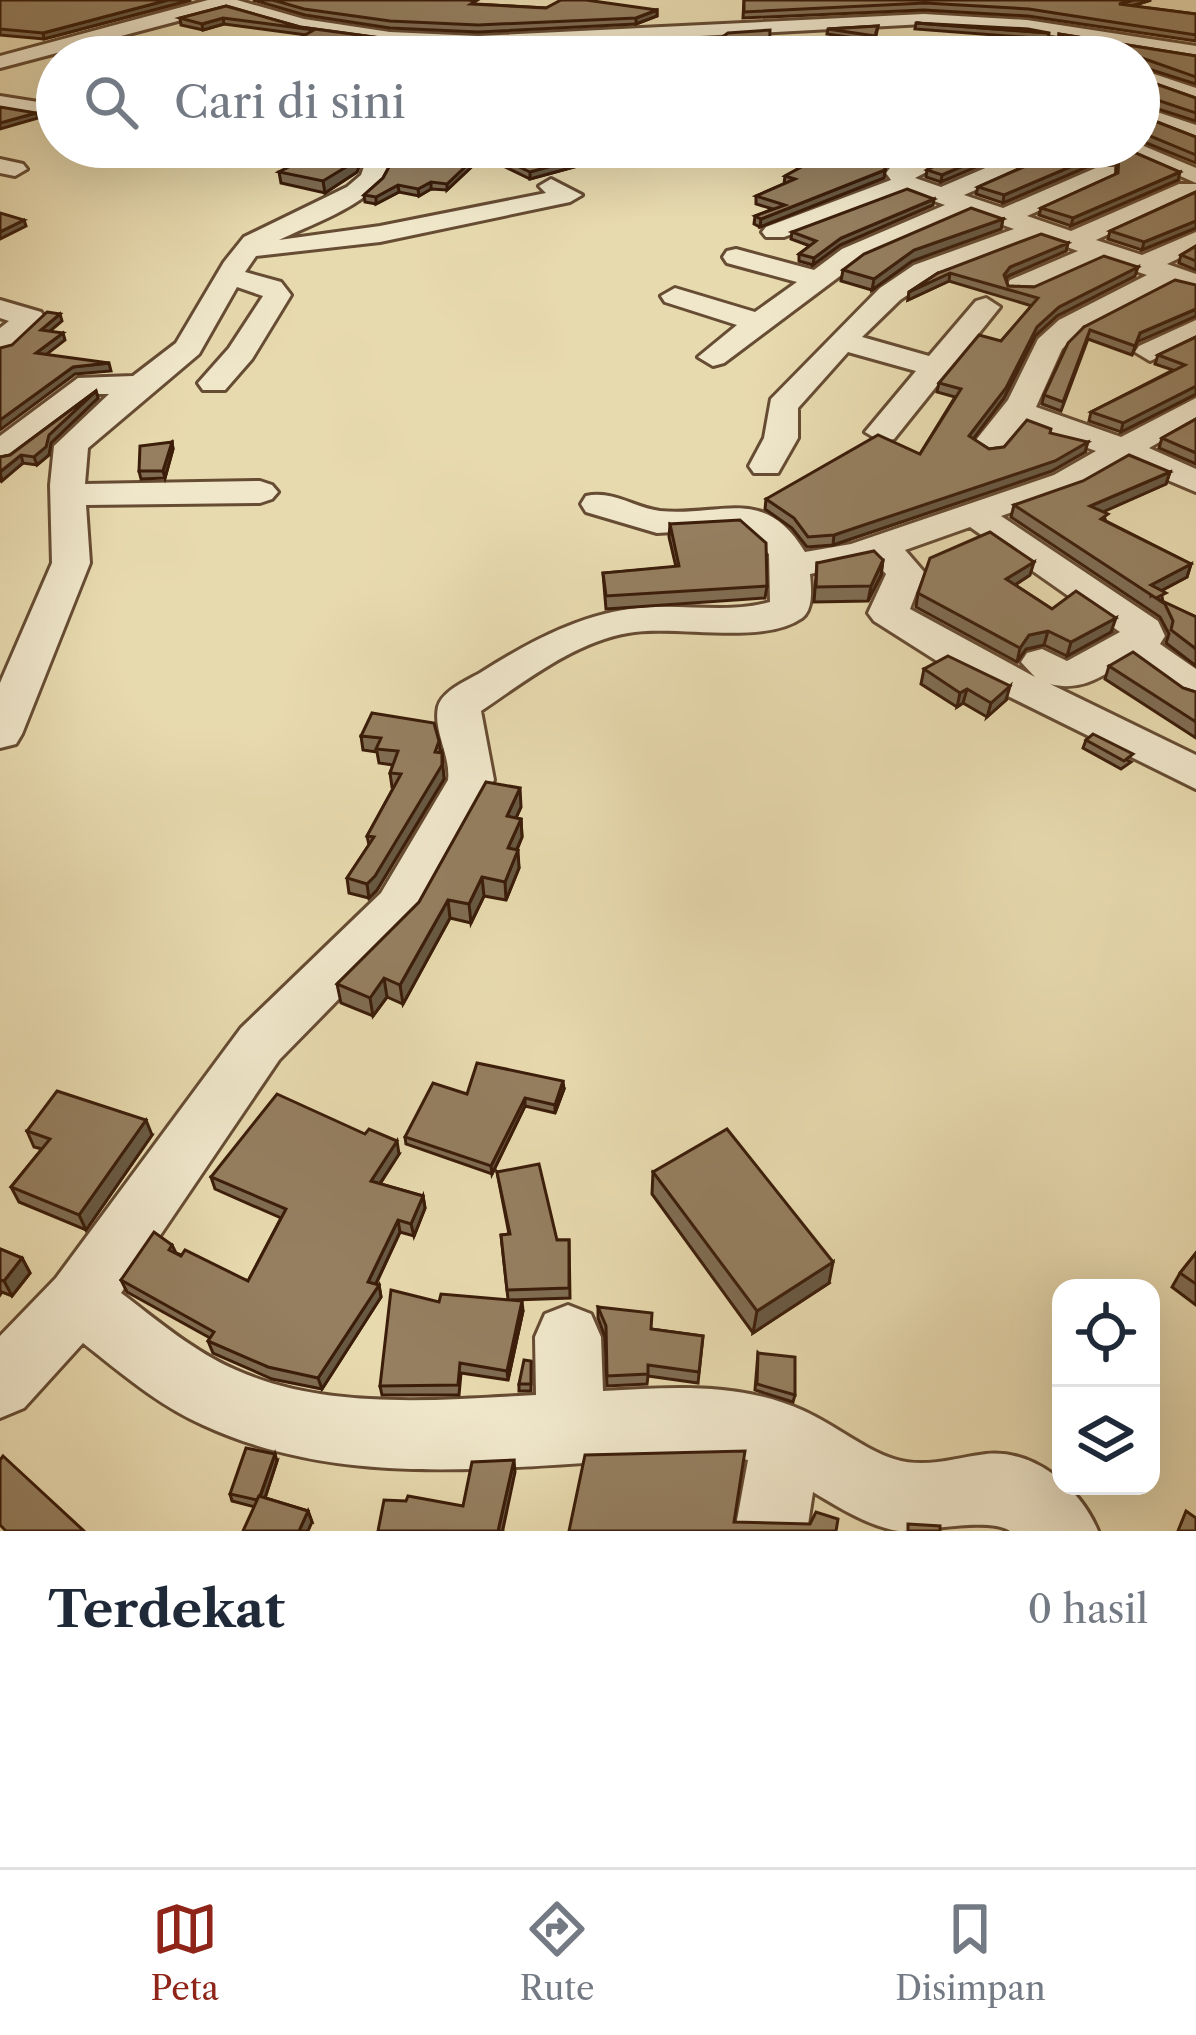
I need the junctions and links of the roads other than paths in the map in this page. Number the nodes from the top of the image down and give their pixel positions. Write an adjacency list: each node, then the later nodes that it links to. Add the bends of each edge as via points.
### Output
1 (232, 2): 10 (street); 11 (street, via 320,27)
2 (1017, 4): 8 (street, via 1067,12)
3 (923, 10): 8 (street); 9 (street)
4 (582, 18): 14 (street)
5 (500, 20): 13 (street)
6 (462, 22): 12 (street)
7 (998, 29): 17 (street)
8 (1043, 29): 18 (street)
9 (682, 32): 15 (street); 16 (street)
10 (101, 36)
11 (418, 36)
12 (443, 36)
13 (491, 36)
14 (572, 36)
15 (593, 36)
16 (670, 36)
17 (1046, 36)
18 (1080, 36)
19 (1160, 51): 22 (street)
20 (1160, 52): 22 (street)
21 (36, 53): 23 (street)
22 (1192, 57): 24 (street)
23 (0, 62)
24 (1160, 65)
25 (1160, 80): 26 (street)
26 (1196, 95)
27 (0, 102): 28 (street)
28 (36, 108)
29 (1160, 119): 30 (street)
30 (1193, 130): 31 (street)
31 (1160, 136)
32 (1160, 165): 38 (street)
33 (375, 168): 49 (street, via 356,192 262,236)
34 (910, 168): 37 (street, via 898,173)
35 (1013, 168): 41 (street)
36 (1106, 172): 42 (street)
37 (903, 182): 40 (street, via 850,178); 41 (street); 44 (street)
38 (1192, 182): 45 (street)
39 (551, 186): 49 (street, via 570,195)
40 (798, 196)
41 (955, 200): 42 (street); 51 (street)
42 (1006, 216): 43 (street)
43 (1040, 228): 45 (street); 58 (street, via 924,271)
44 (775, 232)
45 (1073, 240): 47 (street)
46 (1196, 240): 50 (street)
47 (1102, 250): 50 (street); 52 (street)
48 (736, 257): 51 (street)
49 (237, 264): 60 (street); 62 (street, via 277,291)
50 (1170, 274): 68 (street, via 1069,326 1049,345)
51 (817, 279): 56 (street)
52 (1020, 286)
53 (675, 296): 56 (street)
54 (986, 307): 64 (street)
55 (0, 309): 59 (street, via 31,318)
56 (756, 322): 63 (street)
57 (1196, 329): 61 (street)
58 (842, 340): 64 (street); 73 (street, via 782,406 782,438)
59 (0, 343)
60 (188, 348): 62 (street); 66 (street)
61 (1150, 352)
62 (241, 353): 65 (street)
63 (713, 356)
64 (936, 367): 69 (street)
65 (214, 383)
66 (145, 385): 72 (street, via 89,385); 76 (street, via 71,446)
67 (1196, 408): 71 (street)
68 (1015, 410): 70 (street); 71 (street)
69 (882, 432)
70 (989, 445)
71 (1123, 448): 74 (street); 78 (street, via 1066,482)
72 (0, 452)
73 (766, 466)
74 (1196, 482)
75 (260, 492): 76 (street)
76 (70, 495): 82 (street, via 71,563)
77 (599, 504): 80 (street, via 657,522 742,515 780,539)
78 (971, 512): 79 (street); 83 (street, via 1144,630)
79 (879, 545): 80 (street); 87 (street, via 904,572 888,613)
80 (793, 566): 88 (street, via 782,613 612,623 460,705 471,780 399,906 260,1044)
81 (0, 632): 82 (street)
82 (41, 638): 86 (street)
83 (1131, 642): 84 (street, via 1071,676); 85 (street)
84 (1042, 662)
85 (1196, 689)
86 (0, 734)
87 (1196, 774)
88 (79, 1300): 90 (street); 91 (street, via 224,1401 284,1421)
89 (568, 1337): 91 (street)
90 (0, 1384)
91 (571, 1430): 92 (street, via 732,1423)
92 (786, 1438): 93 (street, via 899,1496 1009,1488); 94 (street)
93 (1049, 1523)
94 (772, 1531)

